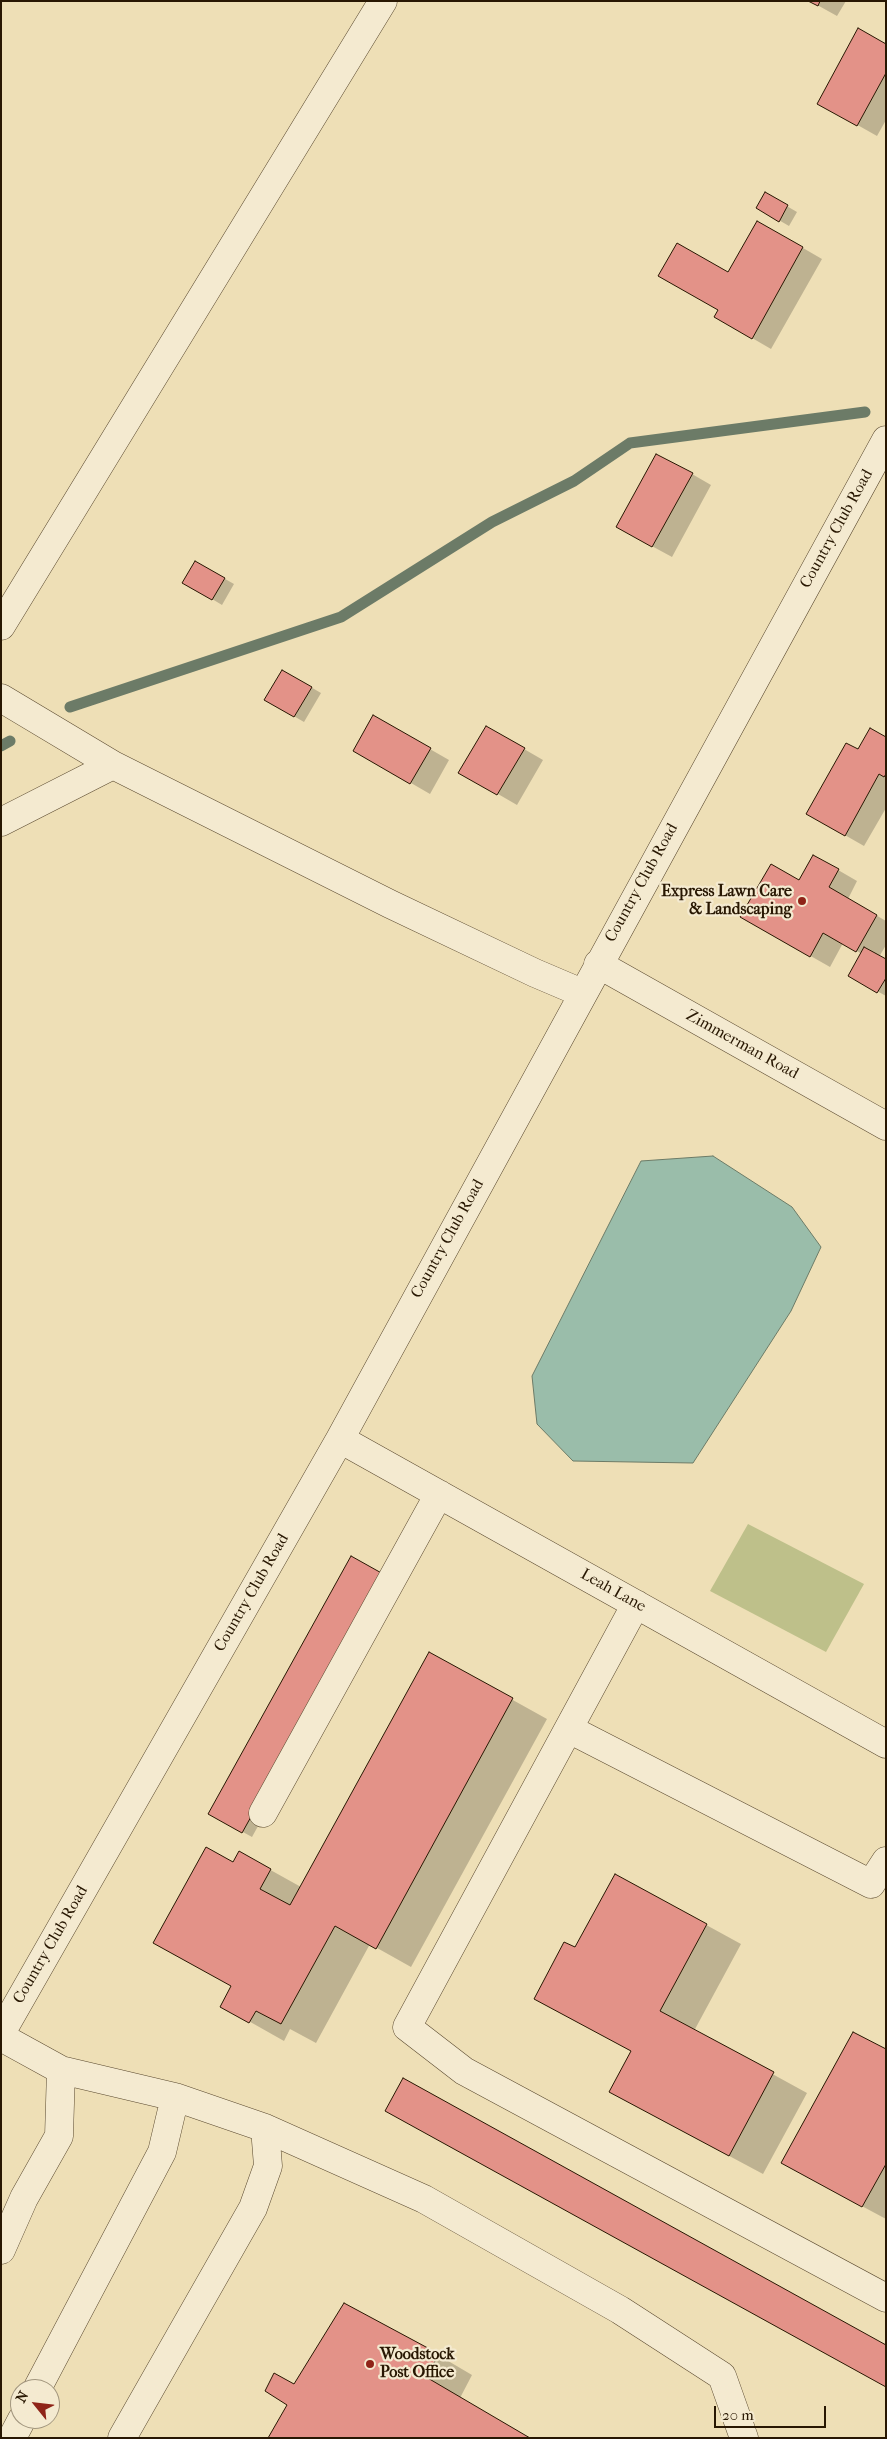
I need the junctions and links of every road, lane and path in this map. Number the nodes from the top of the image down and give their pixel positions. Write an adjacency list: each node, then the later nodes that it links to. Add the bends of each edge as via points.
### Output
1 (383, 1): 3 (street)
2 (886, 440): 7 (street, Country Club Road)
3 (1, 626)
4 (1, 698): 5 (street)
5 (113, 765): 6 (street); 8 (street, via 390,904)
6 (1, 822)
7 (598, 964): 8 (street, Country Club Road); 9 (street, Zimmerman Road)
8 (582, 993): 10 (street, Country Club Road)
9 (886, 1126)
10 (340, 1439): 11 (street, Leah Lane); 17 (street, Country Club Road)
11 (439, 1494): 12 (street, Leah Lane); 15 (street)
12 (636, 1604): 13 (street); 14 (street, Leah Lane)
13 (569, 1729): 16 (street, via 871,1884); 24 (street, via 407,2026 464,2071)
14 (886, 1744)
15 (263, 1813)
16 (886, 1861)
17 (8, 2005): 18 (street, Country Club Road)
18 (1, 2032)
19 (1, 2037): 20 (street)
20 (61, 2070): 21 (street); 23 (street, via 59,2136 24,2198)
21 (175, 2097): 22 (street); 25 (street, via 162,2152)
22 (265, 2128): 26 (street, via 268,2166 253,2208); 27 (street, via 424,2199 620,2310 722,2376)
23 (1, 2250)
24 (886, 2298)
25 (42, 2379)
26 (122, 2438)
27 (744, 2438)

